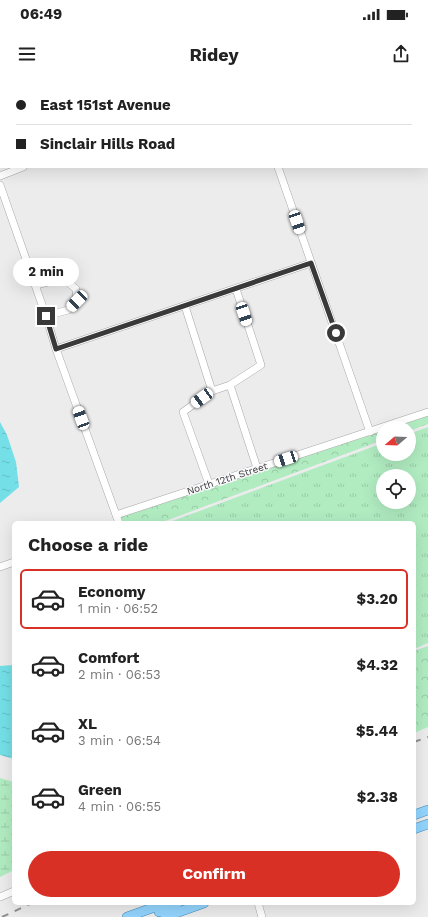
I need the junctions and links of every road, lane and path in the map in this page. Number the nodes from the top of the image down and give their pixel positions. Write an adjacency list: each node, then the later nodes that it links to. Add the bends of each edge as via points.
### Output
1 (20, 168): 3 (street)
2 (278, 168): 5 (street)
3 (0, 176)
4 (0, 188): 6 (street)
5 (311, 263): 7 (street); 14 (street)
6 (36, 285): 9 (street); 9 (street, via 65,280 76,289 77,301 68,310)
7 (236, 288): 8 (street); 11 (street, via 261,365)
8 (185, 306): 10 (street); 12 (street)
9 (46, 316): 10 (street)
10 (56, 349): 17 (street)
11 (230, 385): 12 (street); 15 (street)
12 (212, 391): 16 (street, via 183,412)
13 (428, 412): 14 (street, North 12th Street)
14 (370, 432): 15 (street, North 12th Street)
15 (257, 468): 16 (street, North 12th Street)
16 (209, 484): 17 (street, North 12th Street)
17 (116, 515): 18 (street)
18 (118, 521)
19 (12, 563): 20 (street)
20 (0, 567)
21 (428, 810): 22 (main road)
22 (416, 816)
23 (428, 824): 24 (main road)
24 (416, 828)
25 (12, 892): 26 (street)
26 (0, 897)
27 (160, 905): 31 (main road)
28 (174, 905): 32 (main road)
29 (198, 905): 33 (main road)
30 (259, 905): 34 (street)
31 (127, 917)
32 (145, 917)
33 (165, 917)
34 (262, 917)

